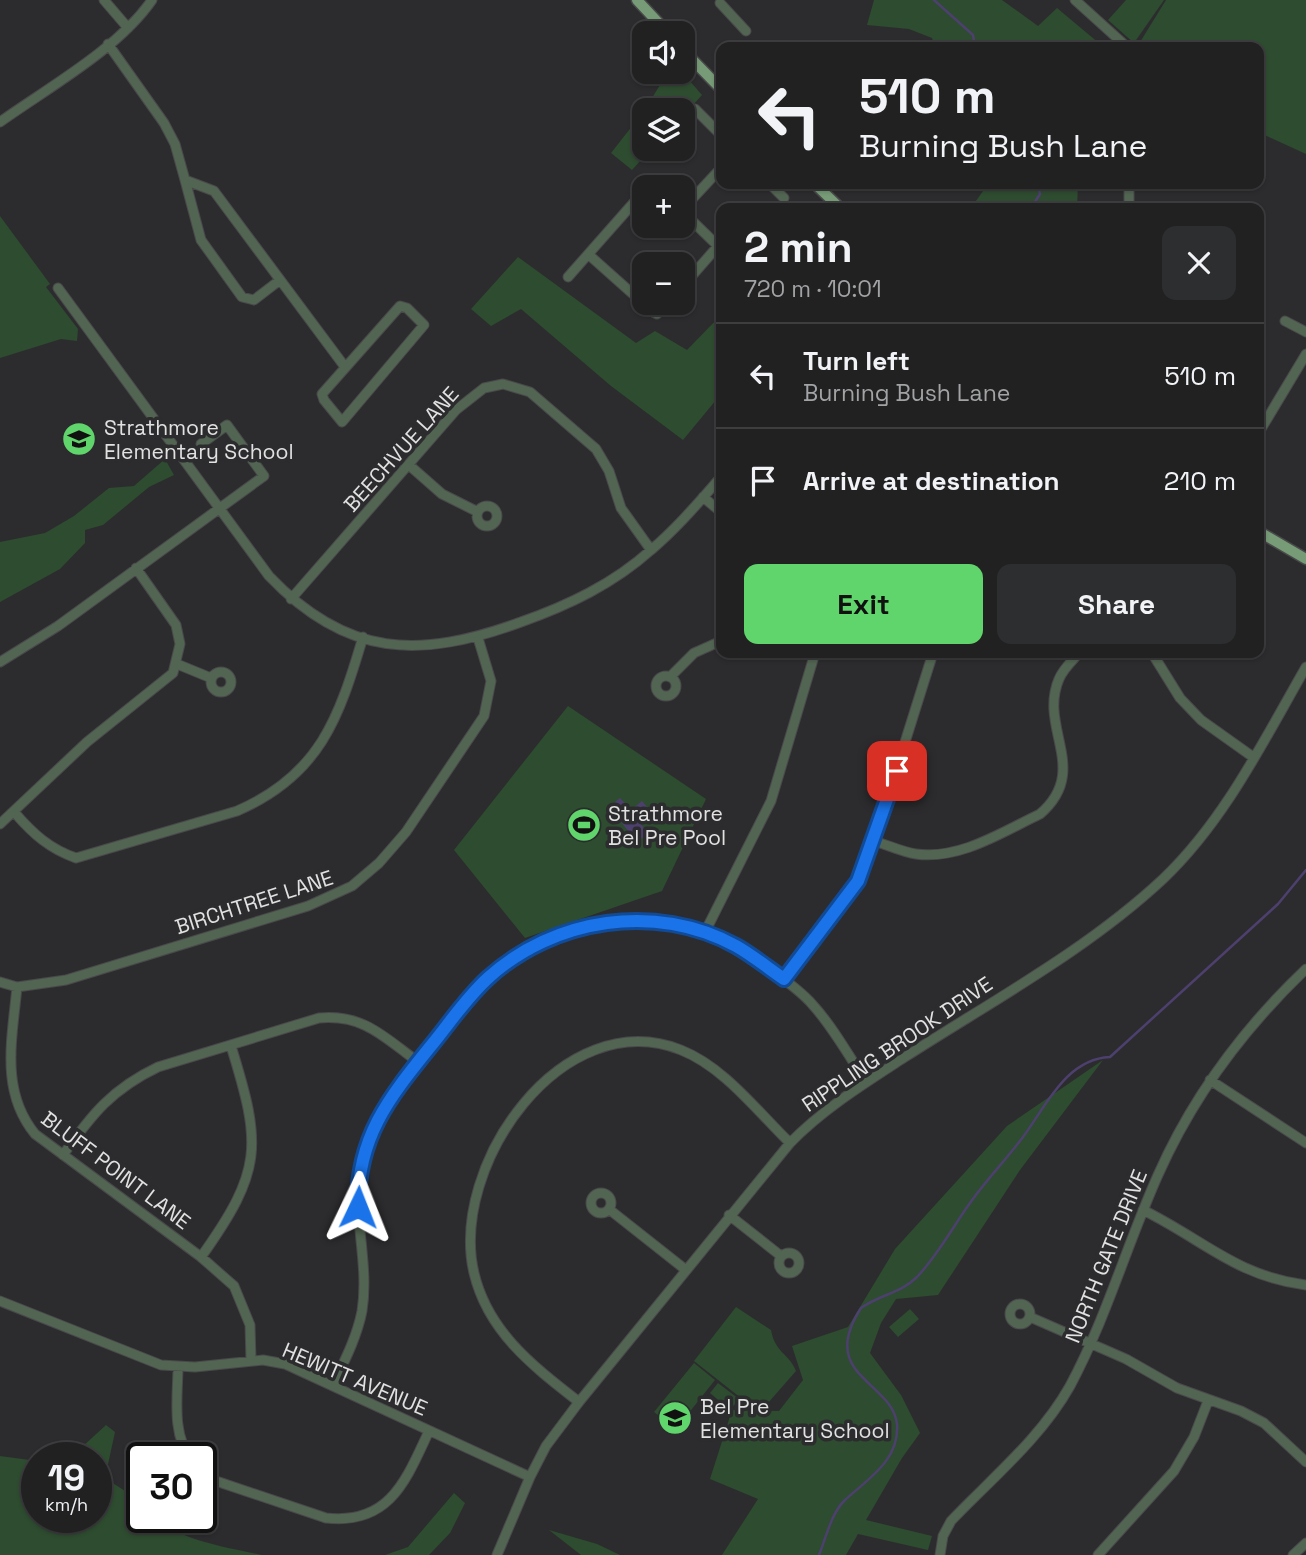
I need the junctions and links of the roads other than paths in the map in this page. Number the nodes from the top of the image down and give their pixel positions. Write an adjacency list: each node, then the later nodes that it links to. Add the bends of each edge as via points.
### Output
1 (104, 0): 7 (street)
2 (152, 0): 7 (street)
3 (637, 0): 6 (main road)
4 (1075, 0): 9 (street)
5 (720, 1): 8 (street)
6 (657, 21)
7 (128, 28): 10 (street)
8 (746, 31)
9 (1121, 42)
10 (108, 44): 14 (street); 17 (street, via 164,123)
11 (695, 62): 12 (main road)
12 (716, 84)
13 (695, 109): 15 (street)
14 (0, 122)
15 (716, 130)
16 (716, 174): 20 (street)
17 (185, 180): 30 (street, via 214,191); 30 (street, via 201,240 242,298 254,300)
18 (775, 189): 21 (street)
19 (820, 189): 22 (main road)
20 (695, 197)
21 (784, 198)
22 (835, 203)
23 (632, 204): 27 (street)
24 (695, 224): 25 (street)
25 (716, 244)
26 (716, 248): 28 (street)
27 (589, 255): 29 (street); 32 (street)
28 (695, 272)
29 (568, 277)
30 (280, 280): 36 (street)
31 (58, 288): 43 (street)
32 (632, 293)
33 (1285, 321): 34 (street)
34 (1306, 332)
35 (1306, 354): 37 (street)
36 (345, 367): 36 (street, via 400,306 422,320 420,333 342,422 322,394)
37 (1264, 424)
38 (201, 444): 43 (street, via 227,425 264,476)
39 (409, 465): 44 (street, via 442,494); 46 (street, BEECHVUE LANE, via 473,394 484,388 516,386 530,392 596,449 621,508); 49 (street, BEECHVUE LANE)
40 (716, 483): 41 (street)
41 (703, 497): 42 (street); 46 (street)
42 (716, 508)
43 (218, 509): 48 (street); 49 (street)
44 (478, 512)
45 (1264, 534): 47 (main road)
46 (651, 551): 51 (street, via 604,586 556,610)
47 (1306, 559)
48 (136, 568): 57 (street); 58 (street, via 176,625)
49 (291, 599): 50 (street, via 325,624)
50 (363, 637): 51 (street, via 423,647); 63 (street, via 334,725 301,770 261,801 76,858 57,852)
51 (478, 638): 70 (street, BIRCHTREE LANE, via 491,681 484,716 406,832 352,886 308,906 66,979)
52 (716, 643): 60 (street, via 694,653)
53 (814, 658): 66 (street, via 771,801)
54 (931, 658): 65 (street)
55 (1075, 658): 65 (street, via 1058,680 1055,713 1064,763 1062,784 1049,806 969,847 942,855 916,854)
56 (1155, 658): 62 (street, via 1201,720)
57 (0, 662)
58 (177, 664): 61 (street); 63 (street, via 164,684 87,742)
59 (1306, 667): 62 (street, RIPPLING BROOK DRIVE)
60 (670, 677)
61 (211, 678)
62 (1253, 757): 74 (street, RIPPLING BROOK DRIVE, via 1192,846 1140,898 1087,940)
63 (15, 813): 64 (street)
64 (0, 824)
65 (874, 841): 68 (street, via 858,881)
66 (705, 932): 68 (street, via 736,946); 72 (street, via 630,920 589,925 551,937 489,977)
67 (1306, 969): 73 (street, NORTH GATE DRIVE, via 1259,1017)
68 (784, 979): 74 (street, via 827,1021)
69 (0, 982): 70 (street, BIRCHTREE LANE)
70 (17, 987): 77 (street, BLUFF POINT LANE, via 9,1067 14,1106 35,1134)
71 (231, 1046): 72 (street, via 319,1018 340,1016 368,1026); 77 (street, via 158,1067 127,1083 89,1119); 82 (street, via 253,1122 251,1168 232,1215)
72 (418, 1062): 90 (street, via 382,1110 366,1145 358,1186 362,1311)
73 (1210, 1080): 76 (street); 79 (street, NORTH GATE DRIVE, via 1175,1139)
74 (866, 1083): 75 (street, RIPPLING BROOK DRIVE, via 804,1127)
75 (790, 1143): 80 (street, RIPPLING BROOK DRIVE); 92 (street, via 701,1060 663,1044 627,1042 581,1054 559,1068 514,1118 491,1152 473,1203 474,1274 498,1327 514,1348)
76 (1306, 1143)
77 (64, 1154): 82 (street, BLUFF POINT LANE)
78 (610, 1210): 83 (street)
79 (1143, 1210): 84 (street, via 1256,1275); 87 (street, NORTH GATE DRIVE)
80 (729, 1215): 81 (street); 83 (street, RIPPLING BROOK DRIVE)
81 (781, 1256)
82 (201, 1257): 88 (street, BLUFF POINT LANE, via 234,1286 244,1304)
83 (686, 1270): 92 (street, RIPPLING BROOK DRIVE)
84 (1306, 1285)
85 (0, 1301): 89 (street, HEWITT AVENUE, via 139,1358)
86 (1030, 1317): 87 (street)
87 (1090, 1342): 91 (street); 100 (street, NORTH GATE DRIVE, via 1055,1410 951,1521)
88 (251, 1360): 89 (street, HEWITT AVENUE); 90 (street, HEWITT AVENUE, via 285,1364)
89 (178, 1366): 94 (street, via 178,1426)
90 (333, 1385): 93 (street, HEWITT AVENUE)
91 (1208, 1401): 95 (street, via 1264,1423); 101 (street, via 1174,1471)
92 (579, 1402): 96 (street, RIPPLING BROOK DRIVE, via 546,1446)
93 (429, 1431): 96 (street, HEWITT AVENUE); 97 (street, via 406,1481 388,1503 364,1516 326,1518)
94 (184, 1442)
95 (1306, 1462)
96 (530, 1477): 99 (street, RIPPLING BROOK DRIVE)
97 (217, 1481)
98 (1306, 1543): 102 (street)
99 (497, 1555)
100 (940, 1555)
101 (1098, 1555)
102 (1293, 1555)

